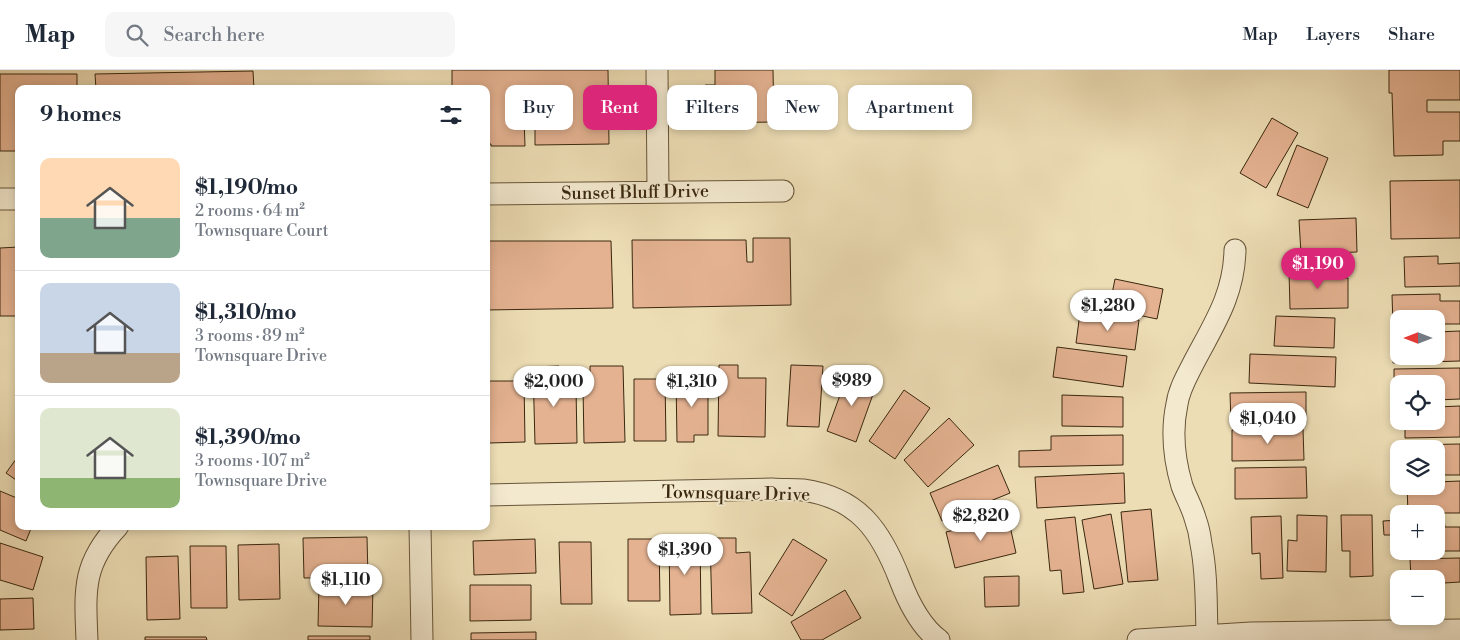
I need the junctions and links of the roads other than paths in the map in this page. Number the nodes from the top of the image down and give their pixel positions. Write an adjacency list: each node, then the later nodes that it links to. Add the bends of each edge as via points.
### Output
1 (657, 70): 3 (street)
2 (783, 190): 3 (street, Sunset Bluff Drive)
3 (658, 192): 4 (street, Sunset Bluff Drive)
4 (490, 194)
5 (0, 199): 6 (street)
6 (15, 199)
7 (1235, 250): 12 (street, via 1230,288 1184,381 1173,431 1175,459 1196,518 1201,545)
8 (490, 494): 15 (street, Townsquare Drive, via 772,489 803,490 832,497 856,510 874,528 889,553 906,597)
9 (114, 530): 13 (street, via 92,562 86,590)
10 (420, 530): 14 (street)
11 (1460, 630): 12 (street)
12 (1206, 634): 16 (street)
13 (87, 640)
14 (422, 640)
15 (939, 640)
16 (1138, 640)

